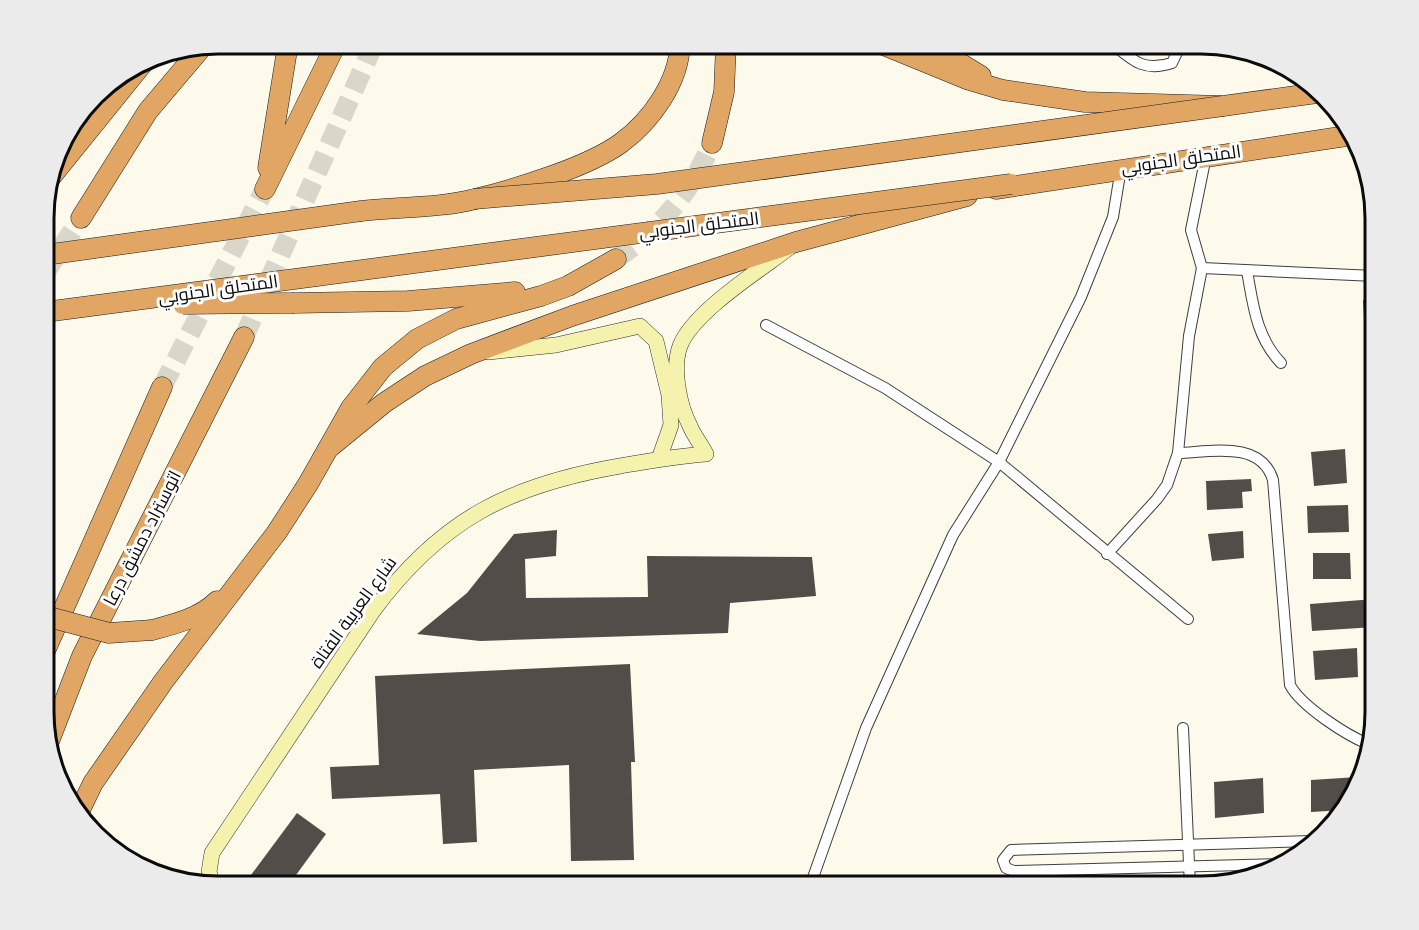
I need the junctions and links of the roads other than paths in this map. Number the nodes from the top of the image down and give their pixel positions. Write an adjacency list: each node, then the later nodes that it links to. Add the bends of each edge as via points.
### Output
1 (286, 54): 2 (highway, via 265,189)
2 (331, 54)
3 (677, 54): 22 (highway, via 669,87 648,118 620,144 578,164)
4 (726, 54): 17 (highway, via 724,92)
5 (903, 54): 12 (highway, via 939,70)
6 (945, 54): 12 (highway)
7 (1125, 54): 8 (street, via 1136,63 1158,67 1172,63)
8 (1176, 54)
9 (195, 55): 15 (highway)
10 (176, 60): 15 (highway)
11 (129, 81): 19 (highway)
12 (1004, 90): 14 (highway, via 1085,102)
13 (1308, 94): 14 (highway)
14 (1223, 106): 22 (highway, bridge, via 657,184)
15 (148, 111): 23 (highway)
16 (1343, 136): 18 (highway, المتحلق الجنوبي)
17 (712, 142)
18 (1206, 156): 20 (highway, المتحلق الجنوبي); 27 (street, via 1191,230)
19 (66, 159)
20 (1121, 168): 21 (highway, المتحلق الجنوبي); 42 (street, via 1113,217 1081,297)
21 (1011, 184): 24 (highway); 31 (highway, المتحلق الجنوبي, bridge)
22 (474, 200): 25 (highway, bridge, via 361,211)
23 (81, 218)
24 (796, 242): 35 (highway, via 572,316); 38 (street, شارع العربية الفتاة, via 722,298 693,326 681,344)
25 (54, 254)
26 (616, 259): 30 (highway)
27 (1202, 268): 28 (street); 40 (street, via 1189,336)
28 (1247, 271): 29 (street); 36 (street, via 1257,322 1272,354)
29 (1365, 276)
30 (568, 286): 31 (highway, bridge, via 408,301); 39 (highway, via 456,319 417,339 369,383)
31 (111, 303): 32 (highway, المتحلق الجنوبي, bridge)
32 (54, 311)
33 (766, 325): 42 (street, via 885,388)
34 (244, 337): 48 (highway, اتوستراد دمشق درعا, via 82,656)
35 (471, 354): 38 (street, شارع العربية الفتاة, via 556,345 640,326 652,335 659,348); 39 (highway, via 425,376 384,403)
36 (1281, 363)
37 (162, 387): 47 (highway)
38 (674, 394): 41 (street, شارع العربية الفتاة, via 671,425); 41 (street, شارع العربية الفتاة, via 706,454)
39 (330, 447): 44 (highway, via 277,532)
40 (1178, 453): 43 (street, via 1167,485 1157,500); 50 (street, via 1240,451 1262,460 1270,469 1290,685 1301,700)
41 (659, 459): 56 (street, شارع العربية الفتاة, via 578,473 518,492 462,522 413,562 373,611 212,853)
42 (999, 462): 43 (street); 57 (street, via 953,535 866,728)
43 (1107, 554): 46 (street)
44 (242, 576): 45 (highway, bridge, via 212,607 181,623 152,630 110,633); 51 (highway, via 125,737)
45 (54, 618)
46 (1188, 619)
47 (54, 631)
48 (55, 727)
49 (1183, 728): 53 (street)
50 (1362, 742)
51 (83, 804)
52 (1301, 841): 53 (street)
53 (1188, 844): 55 (street); 55 (street, via 1011,850 1003,860 1006,868 1014,871)
54 (1260, 864): 55 (street)
55 (1189, 865): 58 (street)
56 (210, 876)
57 (814, 876)
58 (1190, 876)

